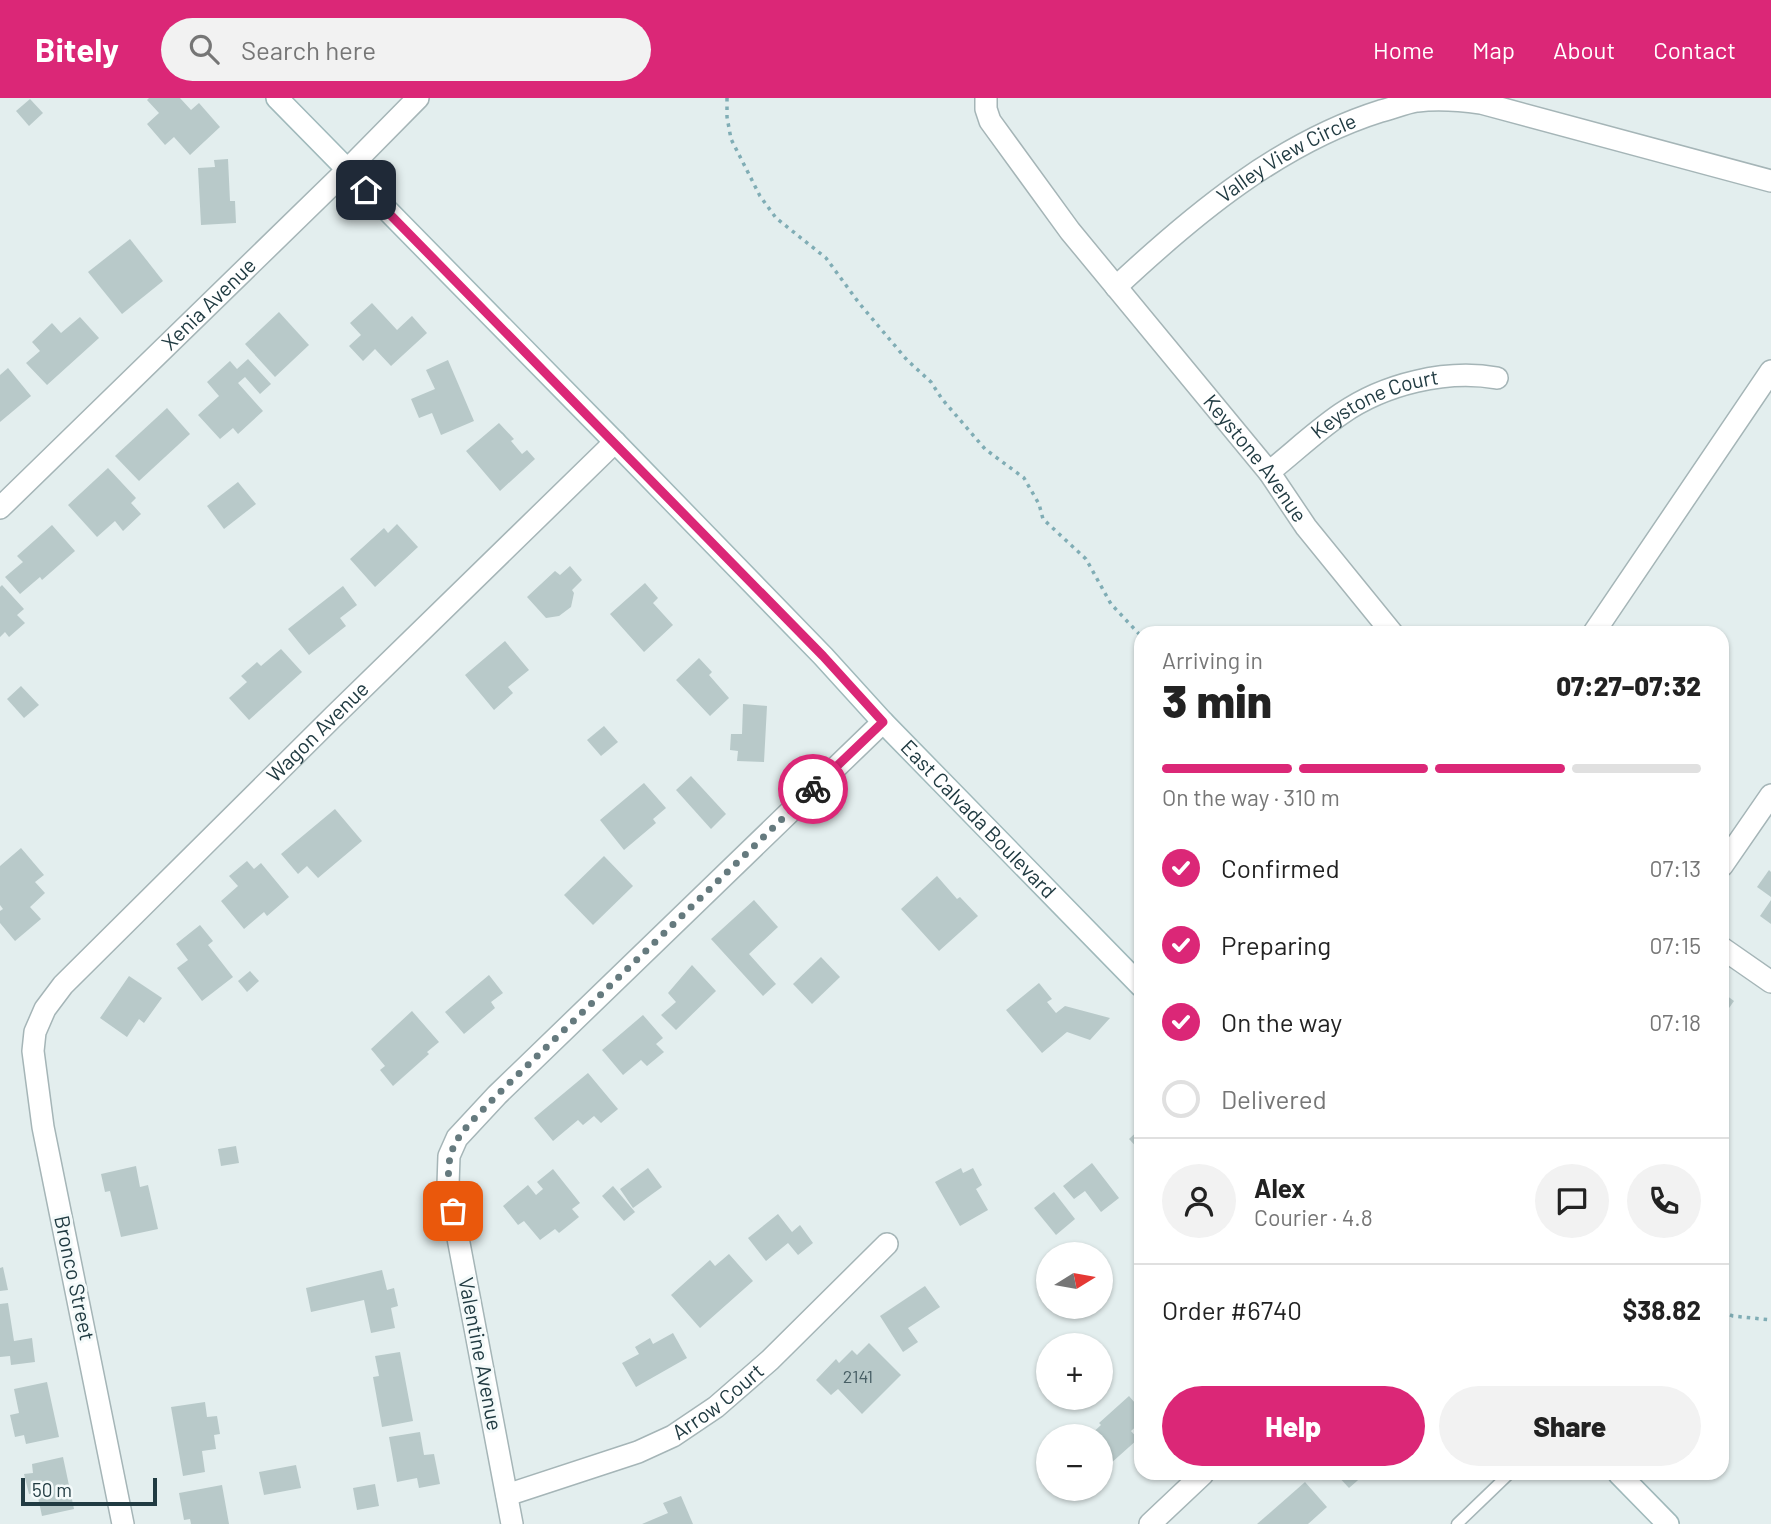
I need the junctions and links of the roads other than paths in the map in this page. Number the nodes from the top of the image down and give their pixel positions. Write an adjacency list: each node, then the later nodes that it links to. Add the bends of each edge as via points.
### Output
1 (277, 98): 4 (street, East Calvada Boulevard)
2 (418, 98): 4 (street, Xenia Avenue)
3 (986, 98): 6 (street, Keystone Avenue, via 990,121)
4 (347, 170): 9 (street, East Calvada Boulevard); 11 (street, Xenia Avenue)
5 (1771, 181): 6 (street, Valley View Circle, via 1481,103 1442,98 1416,101 1347,122 1303,143 1168,238)
6 (1116, 287): 10 (street, Keystone Avenue)
7 (1771, 371): 13 (street)
8 (1497, 378): 10 (street, Keystone Court, via 1455,375 1373,396 1341,413)
9 (615, 442): 14 (street, East Calvada Boulevard); 20 (street, Wagon Avenue, via 63,985)
10 (1269, 472): 12 (street, Keystone Avenue, via 1306,527)
11 (0, 509)
12 (1386, 626)
13 (1598, 626)
14 (883, 722): 18 (street, East Calvada Boulevard); 25 (street, Valentine Avenue, via 457,1138 449,1156 448,1185)
15 (1771, 795): 16 (street)
16 (1729, 856)
17 (1729, 953): 19 (street)
18 (1134, 979)
19 (1771, 982)
20 (35, 1032): 26 (street, Bronco Street, via 33,1051 43,1128)
21 (887, 1244): 25 (street, Arrow Court, via 770,1360 716,1407 673,1436)
22 (1197, 1480): 28 (street)
23 (1503, 1480): 29 (lane)
24 (1625, 1480): 30 (street)
25 (507, 1495): 27 (street, Valentine Avenue)
26 (123, 1524)
27 (512, 1524)
28 (1150, 1524)
29 (1457, 1524)
30 (1668, 1524)

